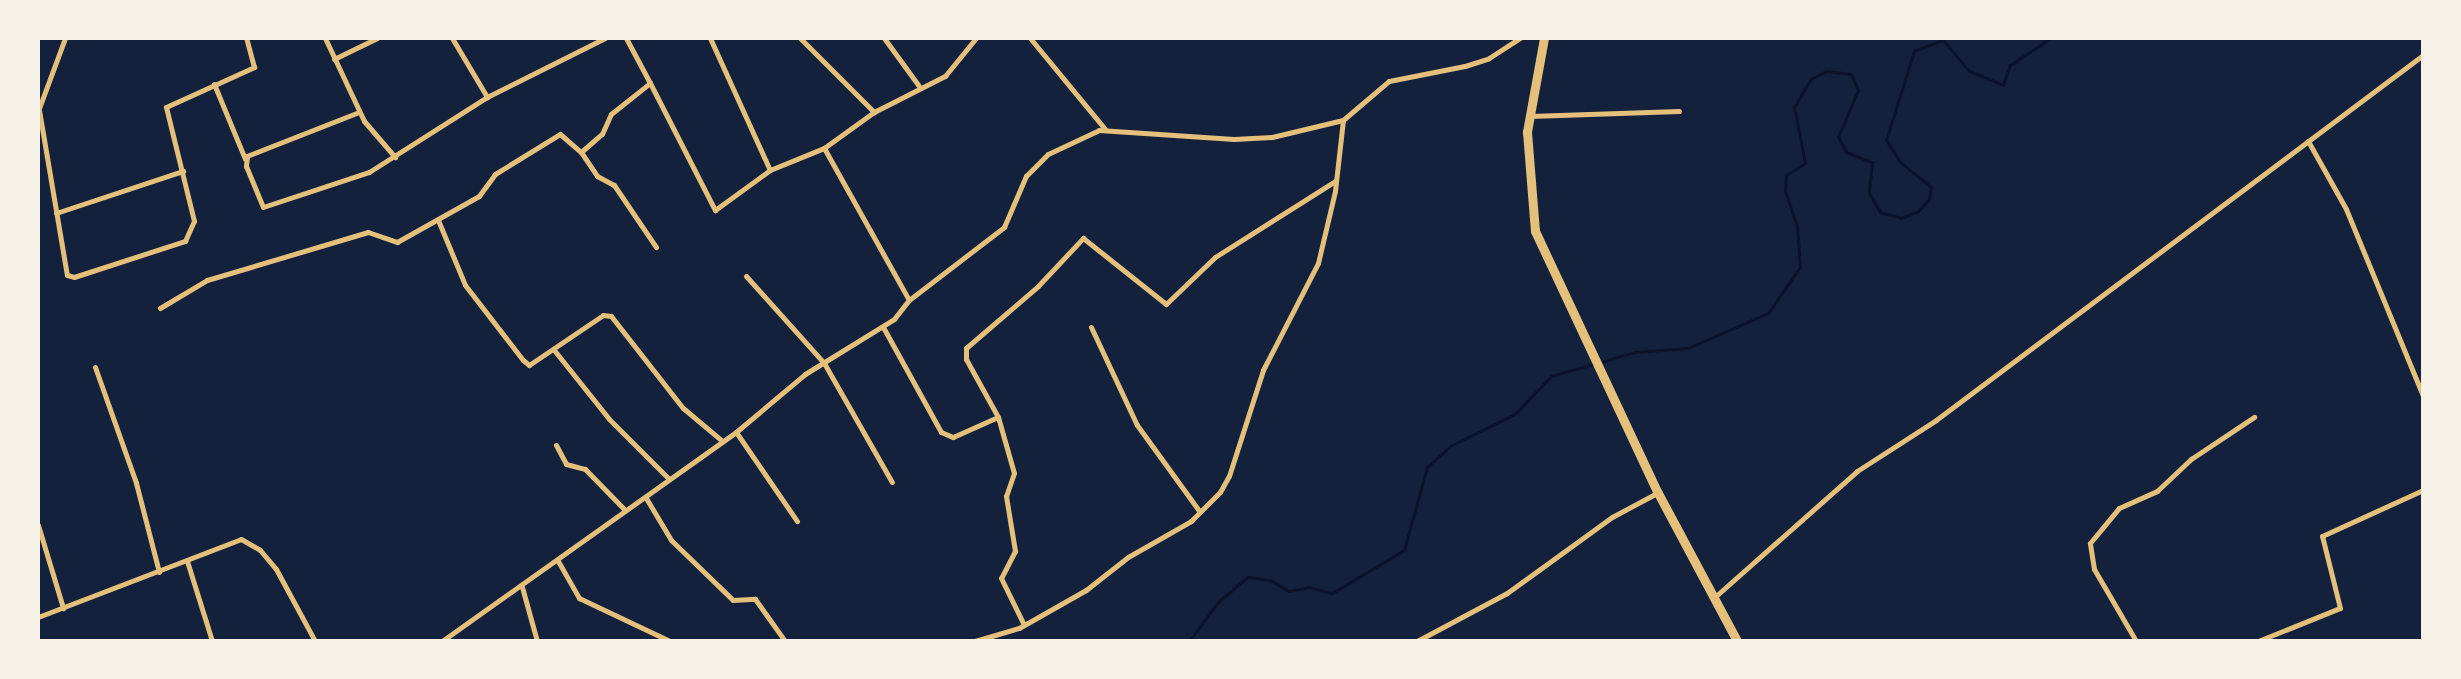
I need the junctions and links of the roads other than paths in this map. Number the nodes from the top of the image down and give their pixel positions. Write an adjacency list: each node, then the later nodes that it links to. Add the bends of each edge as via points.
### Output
1 (65, 38): 21 (street)
2 (246, 38): 18 (street, via 254,67)
3 (325, 38): 16 (street)
4 (377, 38): 16 (street)
5 (452, 38): 20 (street)
6 (605, 38): 20 (street)
7 (626, 38): 17 (street)
8 (710, 38): 33 (street)
9 (800, 38): 24 (street)
10 (884, 38): 19 (street)
11 (976, 38): 19 (street, via 945,76)
12 (1030, 38): 27 (street)
13 (1520, 38): 26 (street, via 1465,66 1389,81)
14 (1544, 38): 25 (main road)
15 (2423, 55): 28 (street)
16 (334, 59): 23 (street)
17 (650, 83): 30 (street, via 611,114 602,134); 33 (street, via 715,210)
18 (214, 84): 32 (street); 34 (street, via 166,107)
19 (919, 86): 24 (street)
20 (487, 97): 31 (street)
21 (38, 110): 36 (street)
22 (1679, 111): 25 (street)
23 (359, 112): 31 (street); 32 (street)
24 (874, 112): 29 (street)
25 (1529, 116): 56 (main road, via 1527,180 1535,231)
26 (1343, 120): 27 (street, via 1272,137 1234,139); 35 (street)
27 (1105, 129): 40 (street, via 1086,133 1035,165 1004,227)
28 (2308, 141): 47 (street, via 2346,209); 66 (street, via 1936,420 1857,471)
29 (824, 148): 33 (street); 40 (street)
30 (581, 152): 37 (street, via 563,135 555,136 507,165 479,196); 38 (street, via 600,179 614,185)
31 (395, 157): 32 (street, via 355,178 268,209 259,203)
32 (245, 160)
33 (770, 170)
34 (183, 171): 36 (street); 36 (street, via 194,221 185,241 70,277)
35 (1336, 180): 48 (street, via 1215,257 1166,304 1083,238 1038,286 966,348 966,359); 59 (street, via 1318,263 1263,370 1225,486)
36 (56, 213)
37 (438, 220): 41 (street, via 397,242 389,244 368,232 263,267 218,276); 44 (street, via 465,285 523,360 529,365)
38 (656, 247)
39 (746, 276): 45 (street)
40 (909, 300): 42 (street)
41 (160, 308)
42 (883, 327): 45 (street); 48 (street, via 945,435 953,437)
43 (1091, 327): 59 (street, via 1137,425)
44 (554, 350): 51 (street, via 603,315 611,316 683,408); 53 (street, via 609,419)
45 (824, 363): 50 (street); 54 (street)
46 (95, 367): 64 (street, via 136,483)
47 (2423, 396)
48 (998, 417): 69 (street, via 1014,473 1006,496 1015,551 1002,582)
49 (2254, 417): 79 (street, via 2191,459 2157,491 2119,508 2090,543 2094,569)
50 (736, 432): 51 (street); 60 (street)
51 (721, 440): 53 (street)
52 (556, 445): 58 (street, via 566,464 585,469)
53 (669, 479): 57 (street)
54 (892, 482)
55 (2423, 490): 80 (street, via 2322,536 2340,608)
56 (1658, 493): 66 (main road); 77 (street, via 1612,517 1507,593)
57 (646, 498): 58 (street); 75 (street, via 671,540 733,600 755,599)
58 (625, 510): 63 (street)
59 (1200, 512): 69 (street, via 1093,586)
60 (797, 521)
61 (38, 525): 67 (street)
62 (187, 561): 64 (street); 70 (street); 71 (street, via 233,540 250,542 276,569)
63 (558, 561): 65 (street); 74 (street, via 579,598)
64 (159, 572): 67 (street)
65 (522, 587): 72 (street); 73 (street)
66 (1717, 595): 78 (main road)
67 (63, 608): 68 (street)
68 (38, 617)
69 (1025, 625): 76 (street)
70 (212, 641)
71 (315, 641)
72 (442, 641)
73 (537, 641)
74 (670, 641)
75 (785, 641)
76 (975, 641)
77 (1417, 641)
78 (1737, 641)
79 (2136, 641)
80 (2258, 641)

